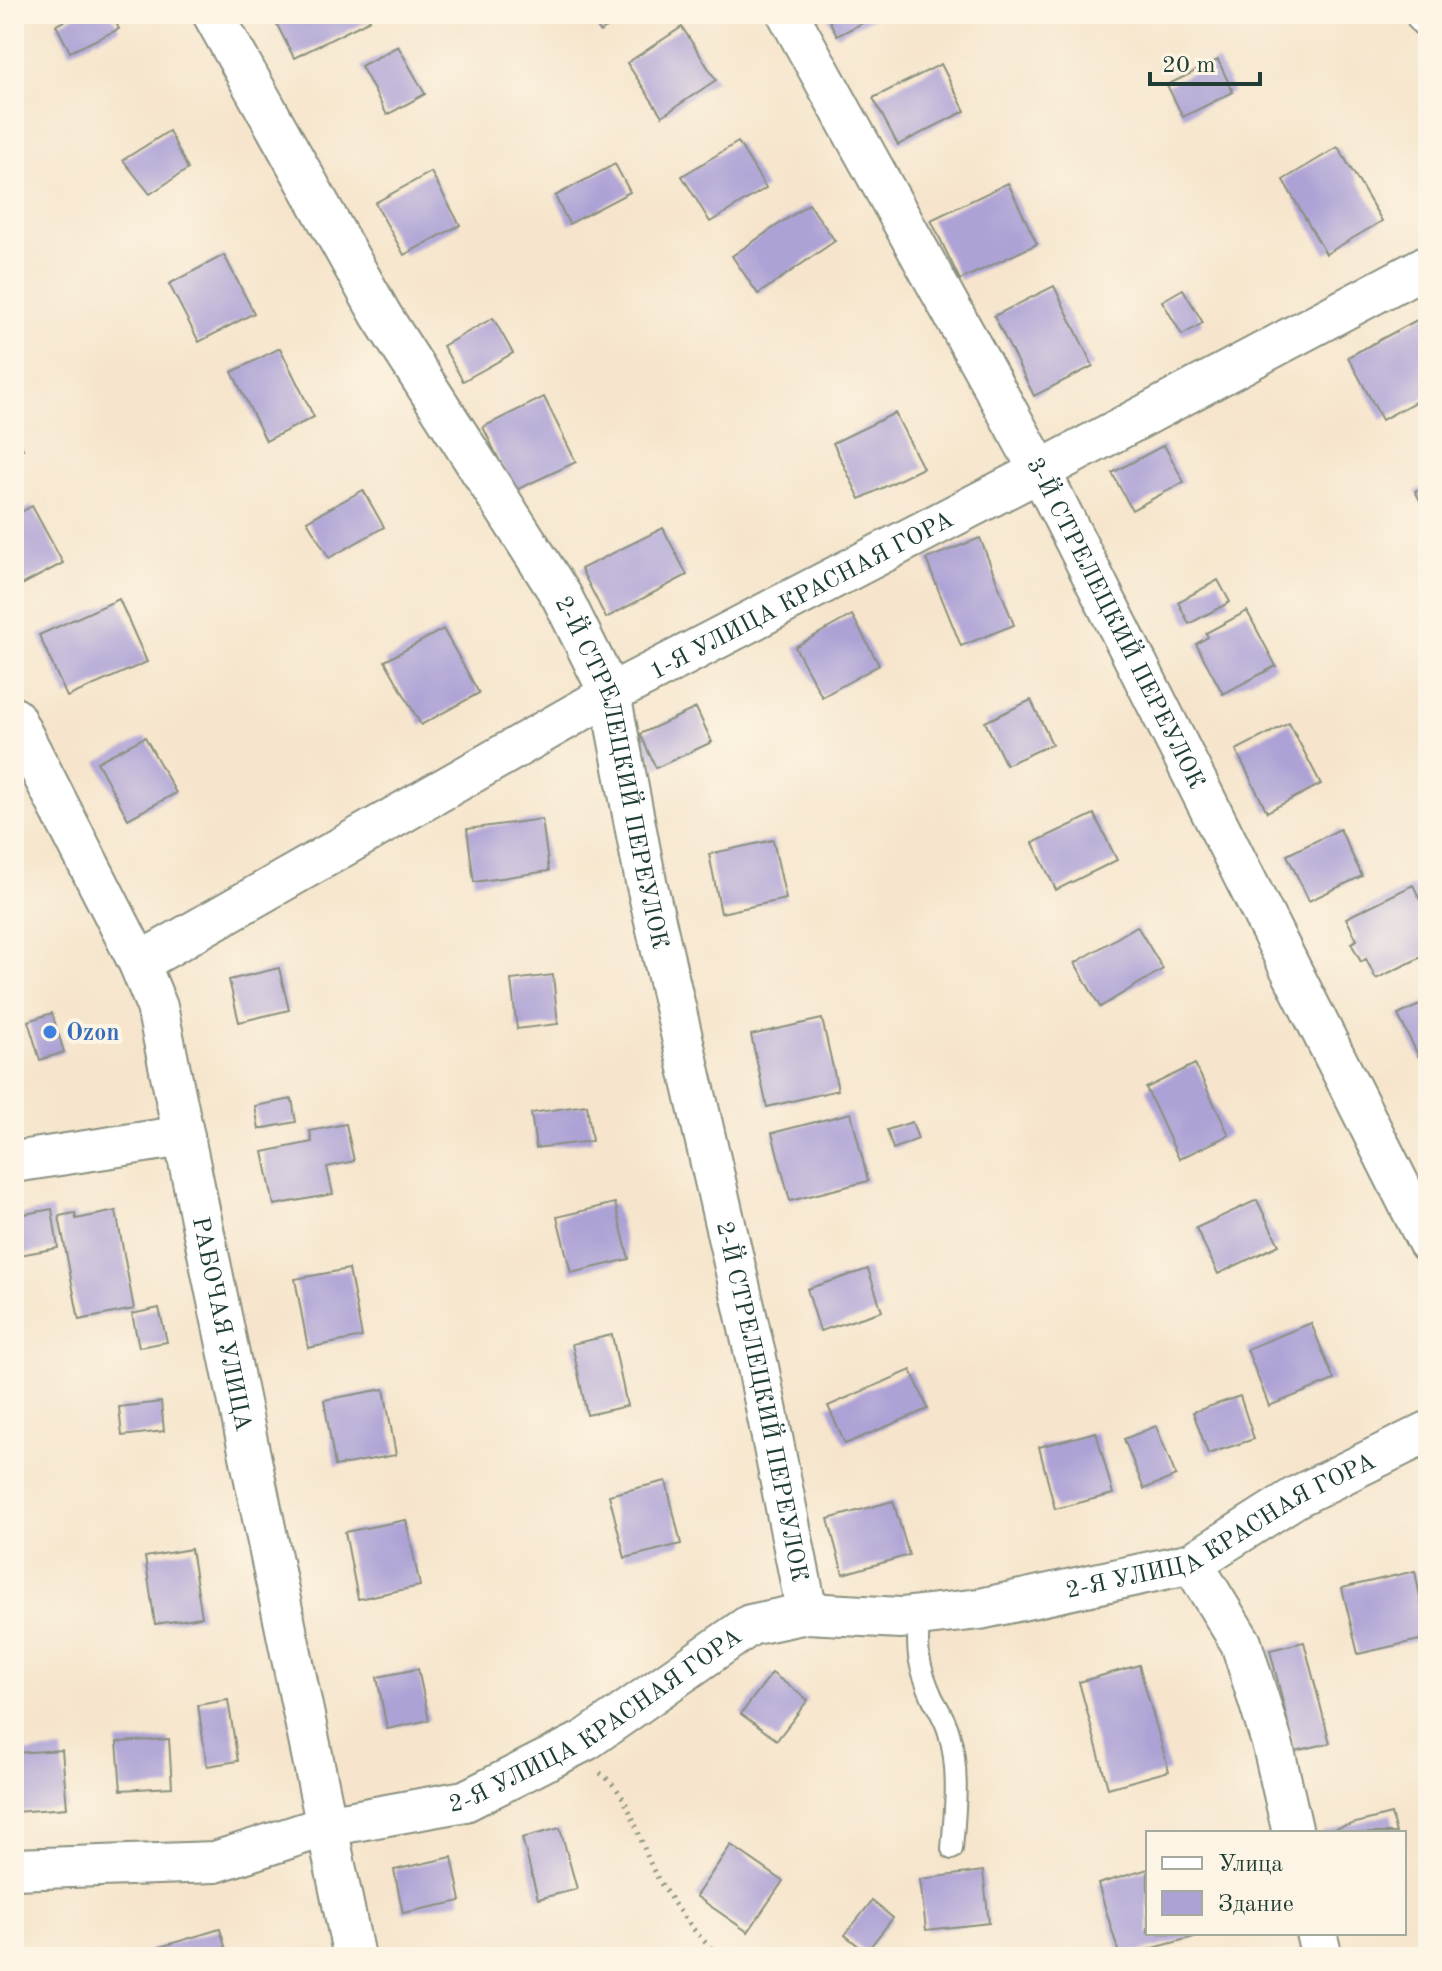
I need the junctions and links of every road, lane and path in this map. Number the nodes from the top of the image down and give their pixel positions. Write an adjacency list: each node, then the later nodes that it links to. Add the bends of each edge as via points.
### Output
1 (213, 14): 5 (street, 2-Й СТРЕЛЕЦКИЙ ПЕРЕУЛОК, via 381,315 562,597)
2 (788, 14): 4 (street, 3-Й СТРЕЛЕЦКИЙ ПЕРЕУЛОК)
3 (1428, 265): 4 (street, 1-Я УЛИЦА КРАСНАЯ ГОРА)
4 (1040, 471): 5 (street, 1-Я УЛИЦА КРАСНАЯ ГОРА); 10 (street, 3-Й СТРЕЛЕЦКИЙ ПЕРЕУЛОК)
5 (610, 694): 7 (street, 1-Я УЛИЦА КРАСНАЯ ГОРА); 13 (street, 2-Й СТРЕЛЕЦКИЙ ПЕРЕУЛОК, via 645,877 758,1367)
6 (14, 718): 7 (street, РАБОЧАЯ УЛИЦА)
7 (139, 963): 8 (street, РАБОЧАЯ УЛИЦА, via 157,1007)
8 (184, 1136): 9 (street); 16 (street, РАБОЧАЯ УЛИЦА)
9 (14, 1162)
10 (1428, 1242)
11 (1428, 1432): 12 (street, 2-Я УЛИЦА КРАСНАЯ ГОРА, via 1296,1497)
12 (1192, 1563): 14 (street, 2-Я УЛИЦА КРАСНАЯ ГОРА, via 980,1609); 17 (street, via 1241,1643)
13 (807, 1613): 14 (street, 2-Я УЛИЦА КРАСНАЯ ГОРА); 15 (street, 2-Я УЛИЦА КРАСНАЯ ГОРА, via 750,1625)
14 (920, 1616): 18 (lane, via 917,1658 948,1730 956,1766)
15 (566, 1750): 16 (street, 2-Я УЛИЦА КРАСНАЯ ГОРА, via 465,1801); 22 (path, via 608,1779 632,1815 656,1874 696,1932)
16 (326, 1826): 19 (street, 2-Я УЛИЦА КРАСНАЯ ГОРА, via 215,1862); 21 (street, РАБОЧАЯ УЛИЦА)
17 (1293, 1831)
18 (952, 1849)
19 (14, 1869)
20 (1316, 1935): 23 (street)
21 (354, 1957)
22 (721, 1957)
23 (1322, 1957)

